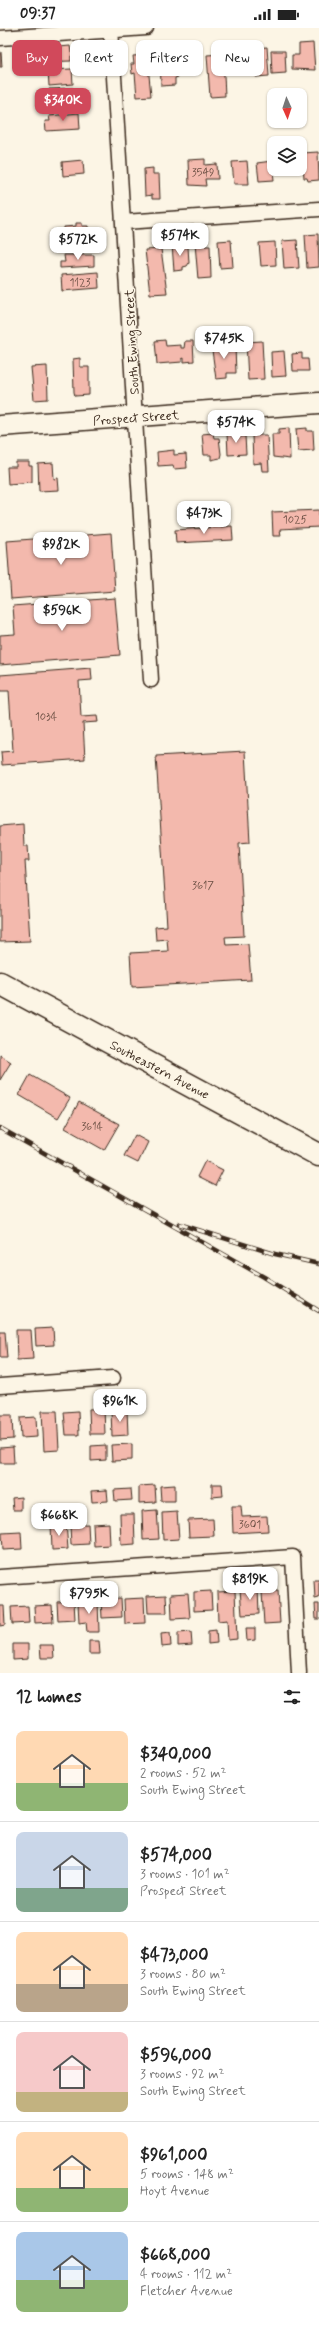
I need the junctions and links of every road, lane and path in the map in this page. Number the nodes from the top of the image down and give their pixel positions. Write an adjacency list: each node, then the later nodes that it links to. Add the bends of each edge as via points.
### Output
1 (146, 28): 2 (street)
2 (111, 29): 3 (street); 5 (street, South Ewing Street)
3 (0, 38)
4 (319, 209): 5 (street)
5 (124, 222): 7 (street, South Ewing Street)
6 (319, 403): 7 (main road, Prospect Street)
7 (135, 417): 8 (main road, Prospect Street); 9 (street, South Ewing Street)
8 (0, 426)
9 (151, 680)
10 (0, 983): 11 (main road, Southeastern Avenue)
11 (319, 1155)
12 (114, 1378): 13 (street)
13 (0, 1386)
14 (0, 1577): 15 (street, via 293,1556)
15 (299, 1673)

